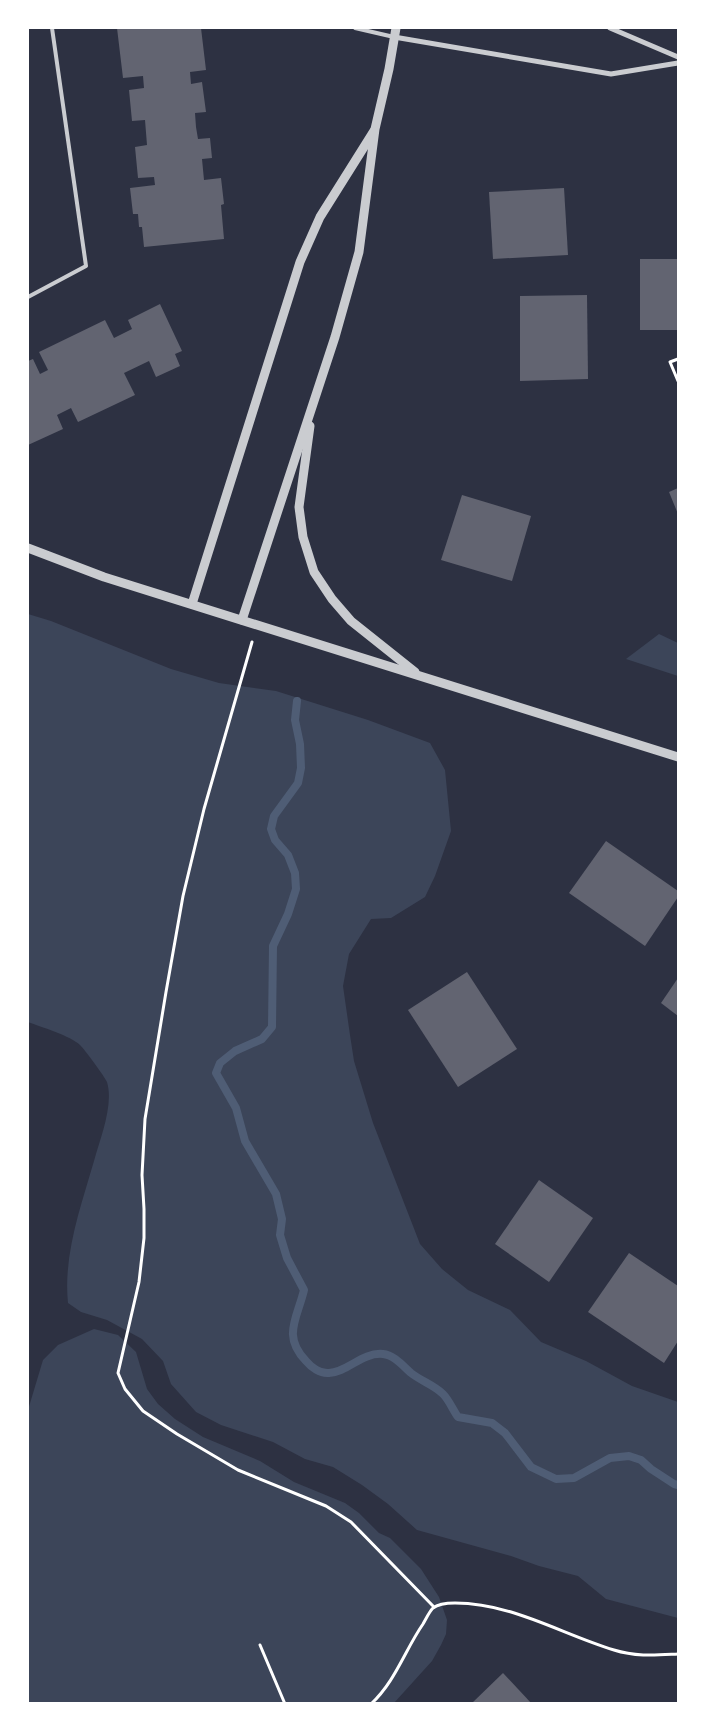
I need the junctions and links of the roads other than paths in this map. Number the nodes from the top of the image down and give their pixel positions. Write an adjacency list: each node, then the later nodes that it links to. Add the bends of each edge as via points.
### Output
1 (52, 28): 8 (lane, via 86,266)
2 (355, 28): 4 (lane)
3 (610, 28): 5 (street)
4 (395, 32): 6 (street, via 611,74); 7 (street)
5 (678, 57)
6 (678, 63)
7 (375, 129): 9 (street, via 359,252); 11 (street, via 320,217 300,262)
8 (28, 297)
9 (312, 405): 12 (street); 13 (street, via 299,507 303,537 314,572 351,621)
10 (28, 548): 11 (street, via 104,577)
11 (192, 604): 12 (street)
12 (242, 620): 13 (street)
13 (419, 675): 14 (street)
14 (678, 756)

